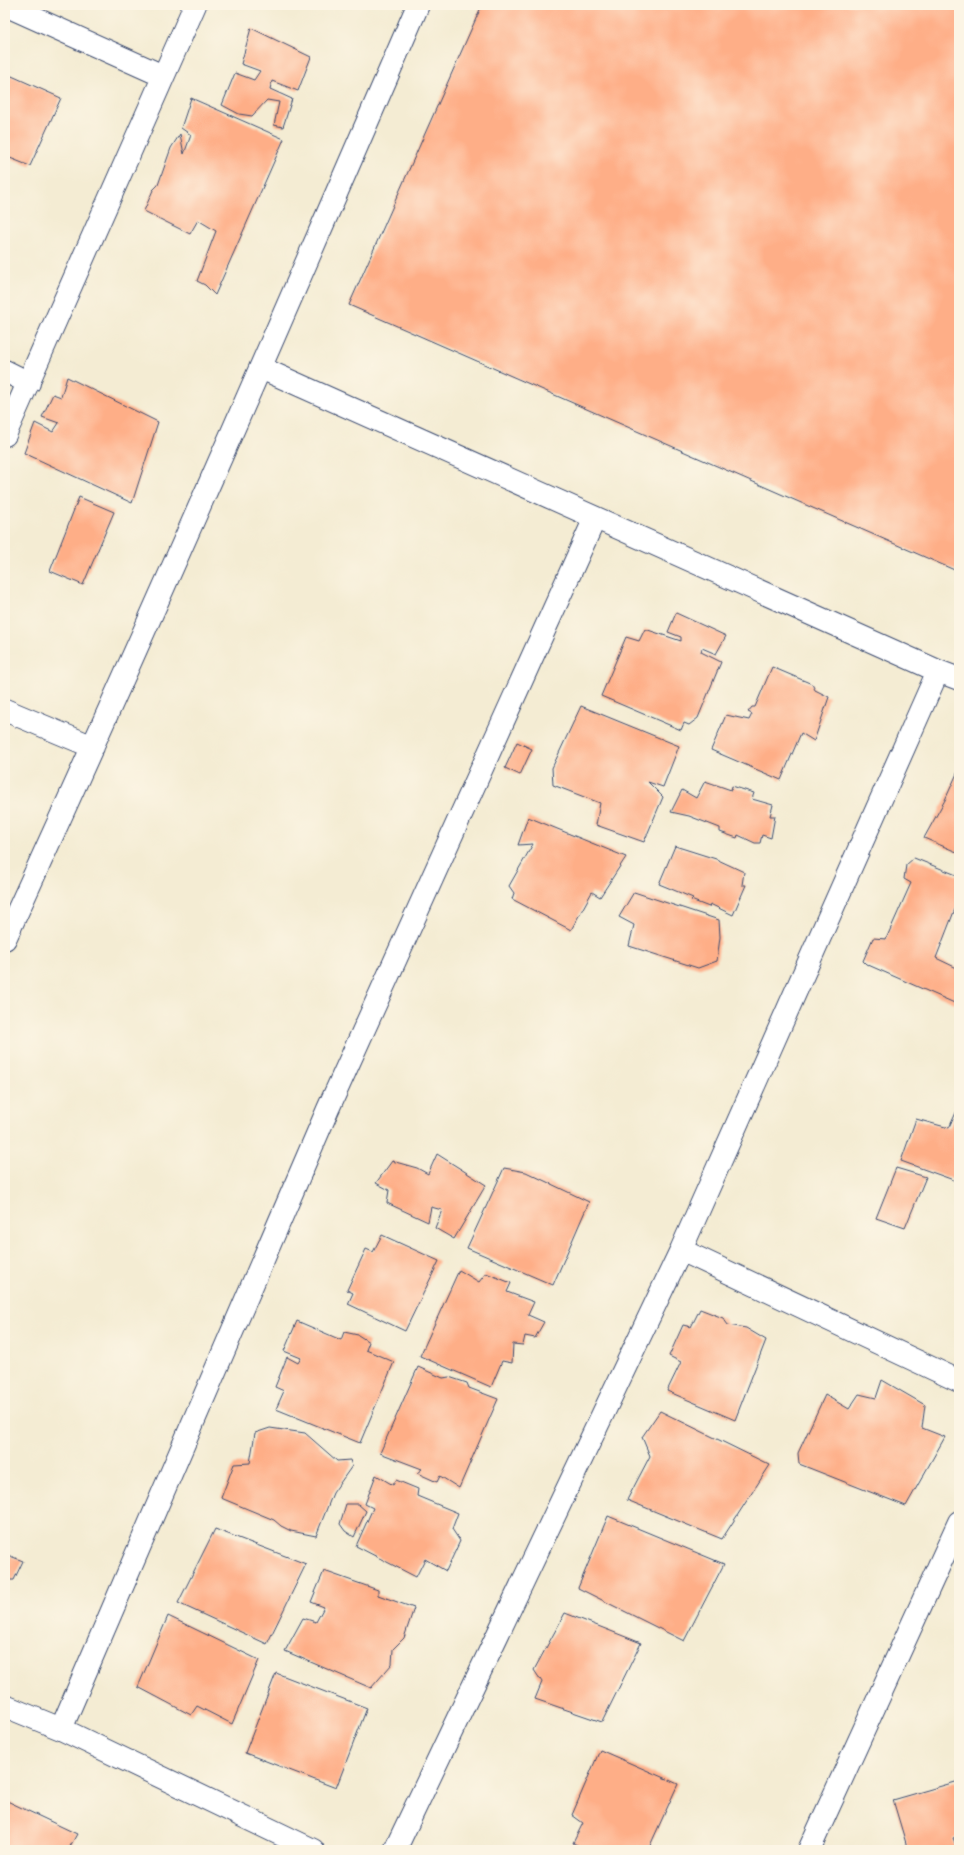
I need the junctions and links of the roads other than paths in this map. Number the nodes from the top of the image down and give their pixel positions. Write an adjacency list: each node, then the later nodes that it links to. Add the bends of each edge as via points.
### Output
1 (5, 5): 4 (street)
2 (195, 5): 4 (street)
3 (418, 5): 5 (street)
4 (163, 76): 7 (street)
5 (261, 368): 9 (street); 13 (street)
6 (5, 371): 7 (street)
7 (29, 383): 8 (street)
8 (5, 435)
9 (595, 518): 10 (street); 19 (street, via 328,1110)
10 (938, 671): 11 (street); 15 (street)
11 (959, 679)
12 (5, 710): 13 (street)
13 (93, 747): 14 (street)
14 (5, 939)
15 (681, 1250): 16 (street); 21 (street)
16 (959, 1381)
17 (959, 1522): 22 (street)
18 (5, 1706): 19 (street)
19 (61, 1729): 20 (street)
20 (314, 1850)
21 (394, 1850)
22 (809, 1850)

